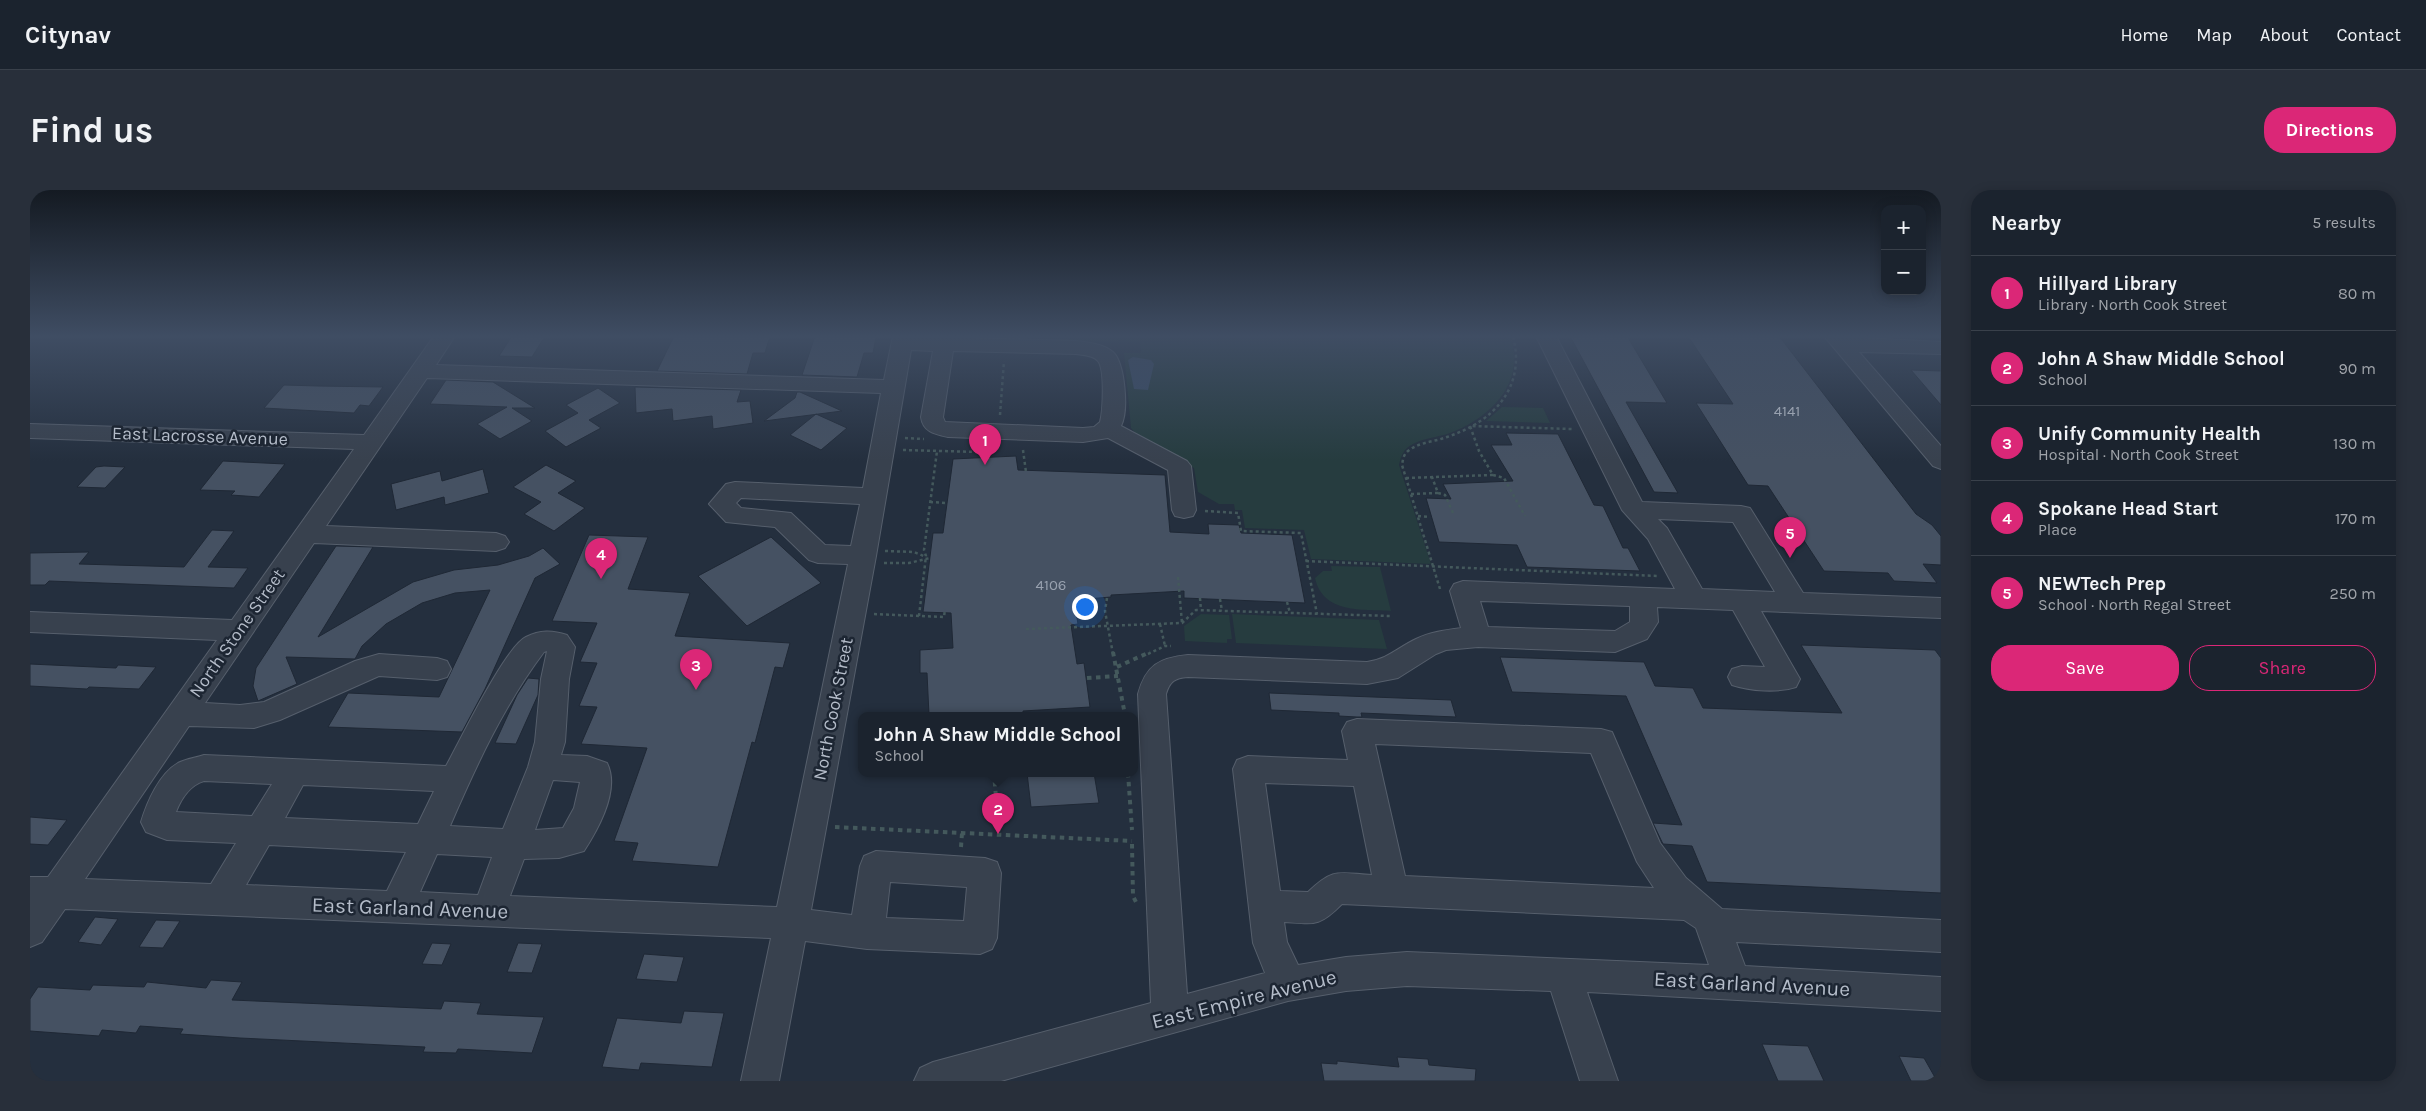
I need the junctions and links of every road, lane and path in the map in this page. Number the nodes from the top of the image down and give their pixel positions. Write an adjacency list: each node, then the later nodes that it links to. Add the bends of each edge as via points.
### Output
1 (416, 378): 18 (street, North Stone Street)
2 (615, 378): 10 (street)
3 (895, 378): 10 (street, North Cook Street)
4 (939, 378): 15 (street, via 933,423 938,428)
5 (1002, 378): 15 (path)
6 (1112, 378): 12 (street, via 1114,420)
7 (1516, 378): 11 (path, via 1507,397 1486,418)
8 (1567, 378): 13 (street)
9 (1870, 378): 21 (street)
10 (893, 387): 28 (street, North Cook Street)
11 (1470, 426): 13 (path); 23 (path); 25 (path, via 1414,447 1404,454 1402,465)
12 (1108, 428): 15 (street, via 1083,435); 31 (street, via 1179,466)
13 (1593, 430): 32 (street)
14 (30, 431): 18 (street, East Lacrosse Avenue)
15 (998, 437): 20 (path, via 980,440 979,452); 22 (path, via 1022,442)
16 (902, 438): 17 (path)
17 (931, 439)
18 (370, 442): 37 (street, North Stone Street)
19 (900, 450): 20 (path)
20 (937, 451): 29 (path)
21 (1941, 460)
22 (1026, 472)
23 (1493, 475): 24 (path); 35 (path, via 1504,478)
24 (1432, 477): 25 (path); 26 (path)
25 (1406, 478): 27 (path)
26 (1438, 493): 27 (path); 33 (path, via 1444,495)
27 (1411, 494): 34 (path)
28 (873, 497): 39 (street, North Cook Street); 39 (street, via 735,490 721,504 735,516 782,519 818,554)
29 (930, 502): 30 (path); 40 (path, via 924,550)
30 (947, 502)
31 (1184, 510): 41 (path, via 1238,513 1241,531 1301,533)
32 (1634, 510): 44 (street, via 1658,534); 51 (street, via 1741,514)
33 (1453, 513)
34 (1418, 516): 36 (path); 42 (path)
35 (1525, 516)
36 (1430, 517)
37 (306, 534): 38 (street); 67 (street, North Stone Street)
38 (496, 542)
39 (875, 557): 40 (path, via 909,563); 40 (path, via 914,552); 98 (street, North Cook Street)
40 (926, 558): 60 (path)
41 (1306, 561): 42 (path); 59 (path)
42 (1433, 566): 44 (path); 48 (path)
43 (1178, 577): 63 (path)
44 (1687, 588): 45 (street); 50 (street)
45 (1640, 597): 68 (street, via 1645,611 1643,624 1634,636 1615,642); 68 (street, via 1463,591)
46 (1107, 598): 65 (path)
47 (1200, 598): 55 (path)
48 (1443, 598)
49 (1220, 599): 56 (path)
50 (1741, 600): 51 (street); 74 (street, via 1786,679)
51 (1794, 601): 53 (street)
52 (1287, 602): 57 (path)
53 (1941, 608)
54 (945, 609): 60 (path, via 944,617)
55 (1201, 610): 56 (path); 63 (path, via 1196,610)
56 (1222, 611): 57 (path)
57 (1290, 613): 59 (path)
58 (871, 614): 60 (path)
59 (1317, 614): 61 (path)
60 (919, 616)
61 (1390, 616)
62 (30, 622): 67 (street)
63 (1182, 623): 64 (path)
64 (1160, 624): 65 (path); 69 (path)
65 (1108, 626): 66 (path); 71 (path)
66 (1026, 629)
67 (239, 631): 77 (street, North Stone Street)
68 (1478, 637): 106 (street, via 1446,640 1426,646 1388,670 1367,673 1188,666 1169,668 1156,679 1152,694)
69 (1165, 646): 70 (path); 71 (path)
70 (1175, 646)
71 (1116, 667): 73 (path)
72 (437, 668): 77 (street, via 379,665 254,716)
73 (1118, 676): 75 (path); 76 (path)
74 (1742, 677)
75 (1087, 678)
76 (1124, 712)
77 (180, 714): 83 (street, North Stone Street)
78 (543, 767): 82 (street, via 550,742 555,679 562,647 550,640 534,645 509,677); 90 (street); 90 (street, via 596,772 597,781 580,832 572,841 558,844)
79 (295, 772): 82 (street); 84 (street, via 204,768 189,772); 86 (street)
80 (1366, 774): 91 (street); 94 (street, via 1248,769); 97 (street, via 1357,731 1601,741 1648,852 1674,889)
81 (994, 777): 87 (path)
82 (456, 779): 88 (street)
83 (125, 794): 84 (street); 92 (street, North Stone Street)
84 (168, 797): 86 (street, via 157,822 167,826)
85 (834, 826): 87 (path)
86 (262, 830): 88 (street); 93 (street)
87 (999, 834): 89 (path)
88 (428, 839): 90 (street); 95 (street)
89 (1132, 841)
90 (514, 842): 96 (street)
91 (1392, 891): 94 (street, via 1335,888 1315,908); 97 (street)
92 (43, 893): 93 (street, East Garland Avenue); 99 (street, North Stone Street)
93 (220, 900): 95 (street, East Garland Avenue)
94 (1266, 906): 104 (street, via 1270,943)
95 (397, 907): 96 (street, East Garland Avenue)
96 (488, 911): 98 (street, East Garland Avenue)
97 (1700, 916): 101 (street); 103 (street)
98 (790, 923): 100 (street, East Garland Avenue); 107 (street, North Cook Street)
99 (30, 931)
100 (867, 933)
101 (1941, 936)
102 (1563, 974): 103 (street, East Garland Avenue); 104 (street, East Empire Avenue, via 1407,969 1346,974); 109 (street)
103 (1734, 983): 105 (street, East Garland Avenue)
104 (1288, 984): 106 (street, East Empire Avenue)
105 (1941, 994)
106 (1170, 1017): 108 (street, East Empire Avenue)
107 (760, 1081)
108 (933, 1081)
109 (1599, 1081)

